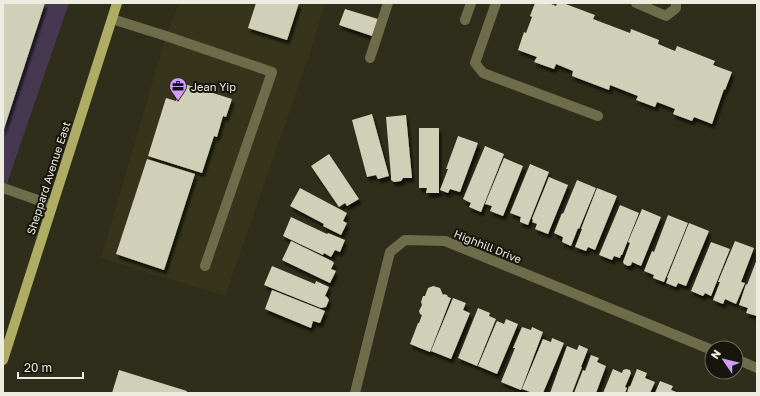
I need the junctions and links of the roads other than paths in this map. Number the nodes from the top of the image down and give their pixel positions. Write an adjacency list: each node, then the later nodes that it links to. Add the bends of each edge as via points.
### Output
1 (117, 3): 7 (main road, Sheppard Avenue East)
2 (388, 3): 9 (street)
3 (471, 3): 8 (street)
4 (496, 3): 10 (street, via 475,64 483,73)
5 (636, 3): 6 (street, via 666,16 676,8)
6 (676, 3)
7 (112, 19): 12 (main road, Sheppard Avenue East); 13 (street, via 272,72)
8 (465, 20)
9 (370, 58)
10 (598, 116)
11 (3, 188): 12 (street)
12 (52, 205): 15 (main road, Sheppard Avenue East)
13 (205, 266)
14 (704, 347): 18 (street, Highhill Drive, via 445,241 405,240 390,252)
15 (3, 360)
16 (744, 362): 17 (street)
17 (757, 368)
18 (355, 393)

